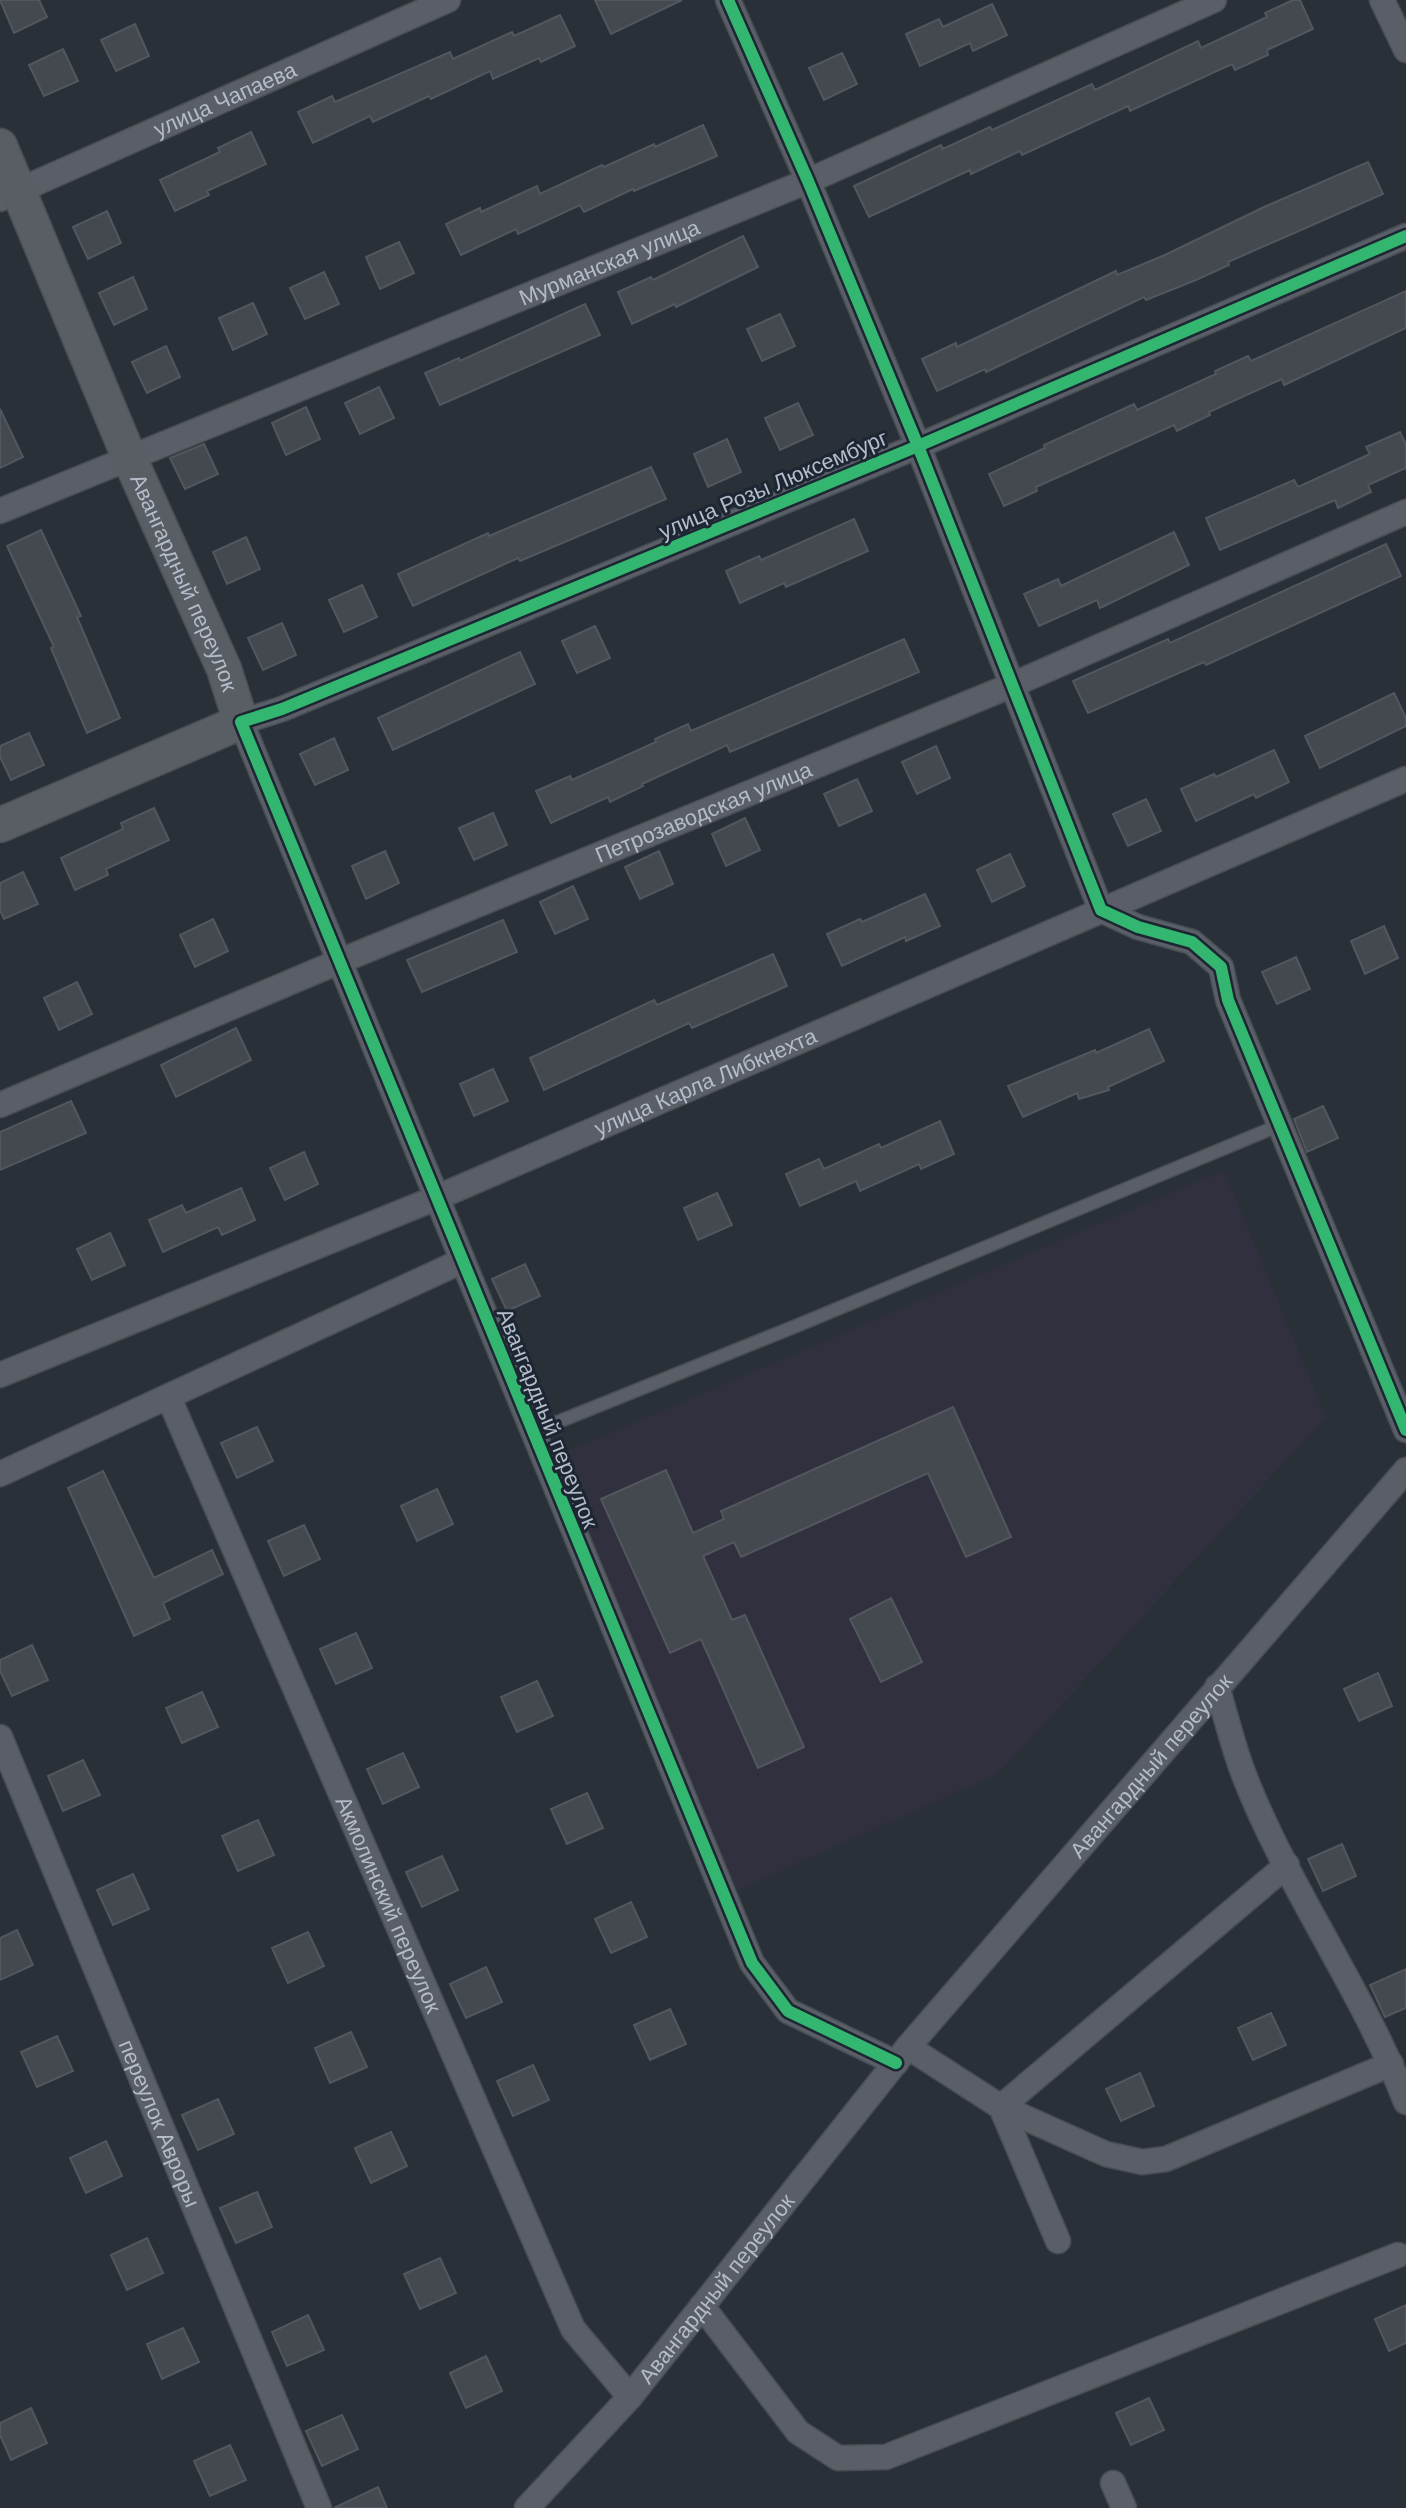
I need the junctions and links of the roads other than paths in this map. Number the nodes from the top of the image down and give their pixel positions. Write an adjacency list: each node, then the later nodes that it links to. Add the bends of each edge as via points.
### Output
1 (448, 0): 8 (street, улица Чапаева)
2 (728, 0): 7 (street)
3 (1214, 0): 7 (street, Мурманская улица)
4 (1382, 0): 5 (street)
5 (1406, 50)
6 (0, 146): 8 (main road, Авангардный переулок)
7 (808, 181): 10 (street); 11 (street, Мурманская улица)
8 (10, 195): 11 (main road, Авангардный переулок)
9 (1406, 236): 10 (street, улица Розы Люксембург)
10 (918, 446): 14 (street); 15 (street, улица Розы Люксембург)
11 (129, 457): 12 (street, Мурманская улица); 15 (main road, Авангардный переулок, via 224,669)
12 (0, 511)
13 (1406, 512): 14 (street, Петрозаводская улица)
14 (1010, 686): 18 (street); 19 (street, Петрозаводская улица)
15 (241, 722): 17 (main road, улица Розы Люксембург); 19 (street, Авангардный переулок)
16 (1406, 779): 18 (street, улица Карла Либкнехта)
17 (0, 825)
18 (1101, 910): 21 (street, via 1192,942 1221,967 1228,1000); 22 (street, улица Карла Либкнехта)
19 (338, 962): 20 (street, Петрозаводская улица); 22 (street, Авангардный переулок)
20 (0, 1105)
21 (1280, 1125): 26 (street); 27 (lane)
22 (436, 1198): 23 (street, Авангардный переулок); 24 (street, улица Карла Либкнехта)
23 (462, 1261): 25 (street); 27 (street, Авангардный переулок)
24 (0, 1375)
25 (169, 1398): 29 (street); 40 (street, Акмолинский переулок, via 573,2329)
26 (1406, 1430)
27 (533, 1432): 33 (street, Авангардный переулок, via 752,1963 788,2011)
28 (1406, 1470): 30 (street, Авангардный переулок)
29 (0, 1474)
30 (1217, 1687): 32 (street, via 1243,1774); 33 (street, Авангардный переулок)
31 (0, 1737): 42 (street, переулок Авроры)
32 (1287, 1865): 34 (street); 36 (street)
33 (902, 2055): 36 (street); 39 (street, Авангардный переулок)
34 (1391, 2064): 35 (street); 36 (street, via 1166,2159 1142,2162 1106,2154)
35 (1406, 2102)
36 (1001, 2107): 37 (street)
37 (1058, 2241)
38 (1398, 2255): 39 (street, via 886,2457 838,2458 798,2432)
39 (702, 2306): 40 (street, Авангардный переулок)
40 (630, 2397): 43 (street, Авангардный переулок)
41 (1113, 2483): 44 (street)
42 (319, 2508)
43 (527, 2508)
44 (1124, 2508)

